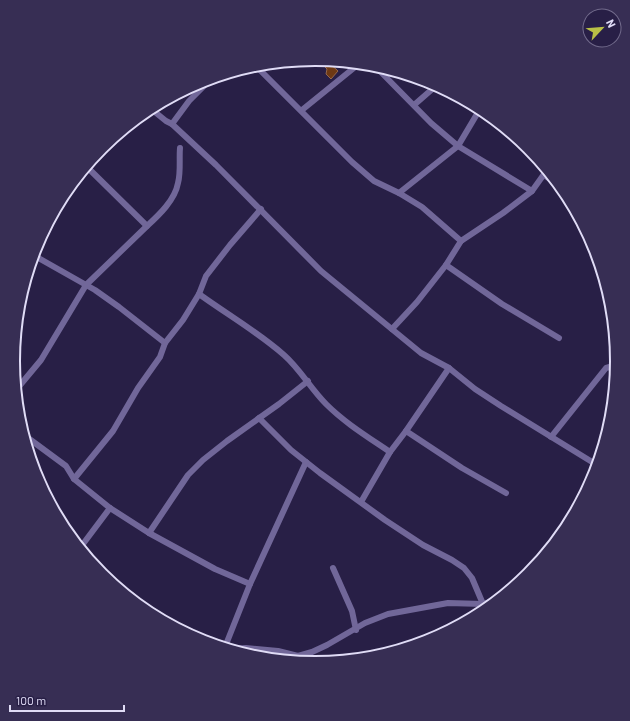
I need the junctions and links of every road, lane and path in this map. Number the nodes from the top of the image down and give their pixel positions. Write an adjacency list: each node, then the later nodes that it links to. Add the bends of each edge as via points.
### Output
1 (354, 68): 7 (street)
2 (261, 70): 7 (street)
3 (382, 73): 6 (street)
4 (202, 88): 10 (street)
5 (431, 89): 6 (street)
6 (414, 105): 11 (street)
7 (302, 110): 16 (street, via 374,181)
8 (155, 112): 10 (street)
9 (477, 114): 11 (street)
10 (172, 124): 17 (street)
11 (458, 146): 15 (street); 16 (street)
12 (180, 148): 18 (street, via 178,184 173,197)
13 (90, 170): 18 (street)
14 (544, 175): 15 (street)
15 (532, 191): 19 (street)
16 (399, 193): 19 (street, via 422,207)
17 (261, 209): 23 (street, via 206,276); 24 (street, via 322,271)
18 (147, 226): 22 (street)
19 (461, 241): 21 (street)
20 (39, 258): 22 (street)
21 (446, 265): 24 (street); 25 (street, via 502,304)
22 (86, 285): 26 (street, via 119,306); 30 (street, via 41,360)
23 (199, 294): 26 (street); 29 (street, via 256,332 285,356)
24 (392, 329): 28 (street, via 421,353)
25 (559, 338)
26 (165, 343): 38 (street, via 160,357 113,431)
27 (610, 367): 33 (street, via 606,368)
28 (449, 368): 32 (street); 33 (street, via 475,389)
29 (308, 381): 31 (street); 35 (street, via 326,403 344,419)
30 (21, 384)
31 (259, 418): 36 (street); 42 (street, via 203,460 188,475)
32 (406, 431): 35 (street); 39 (street)
33 (551, 437): 37 (street)
34 (32, 443): 38 (street, via 66,466)
35 (390, 452): 40 (street)
36 (306, 462): 40 (street); 45 (street)
37 (592, 462)
38 (74, 479): 41 (street)
39 (506, 493)
40 (361, 502): 47 (street, via 423,545 464,568 472,578)
41 (110, 508): 42 (street); 43 (street)
42 (149, 533): 45 (street, via 215,569)
43 (84, 543)
44 (333, 568): 48 (street, via 352,611)
45 (250, 584): 49 (street)
46 (482, 604): 48 (street, via 448,603 388,614)
47 (483, 604)
48 (356, 630): 52 (street)
49 (228, 642)
50 (252, 649): 51 (street)
51 (287, 654)
52 (304, 655)

